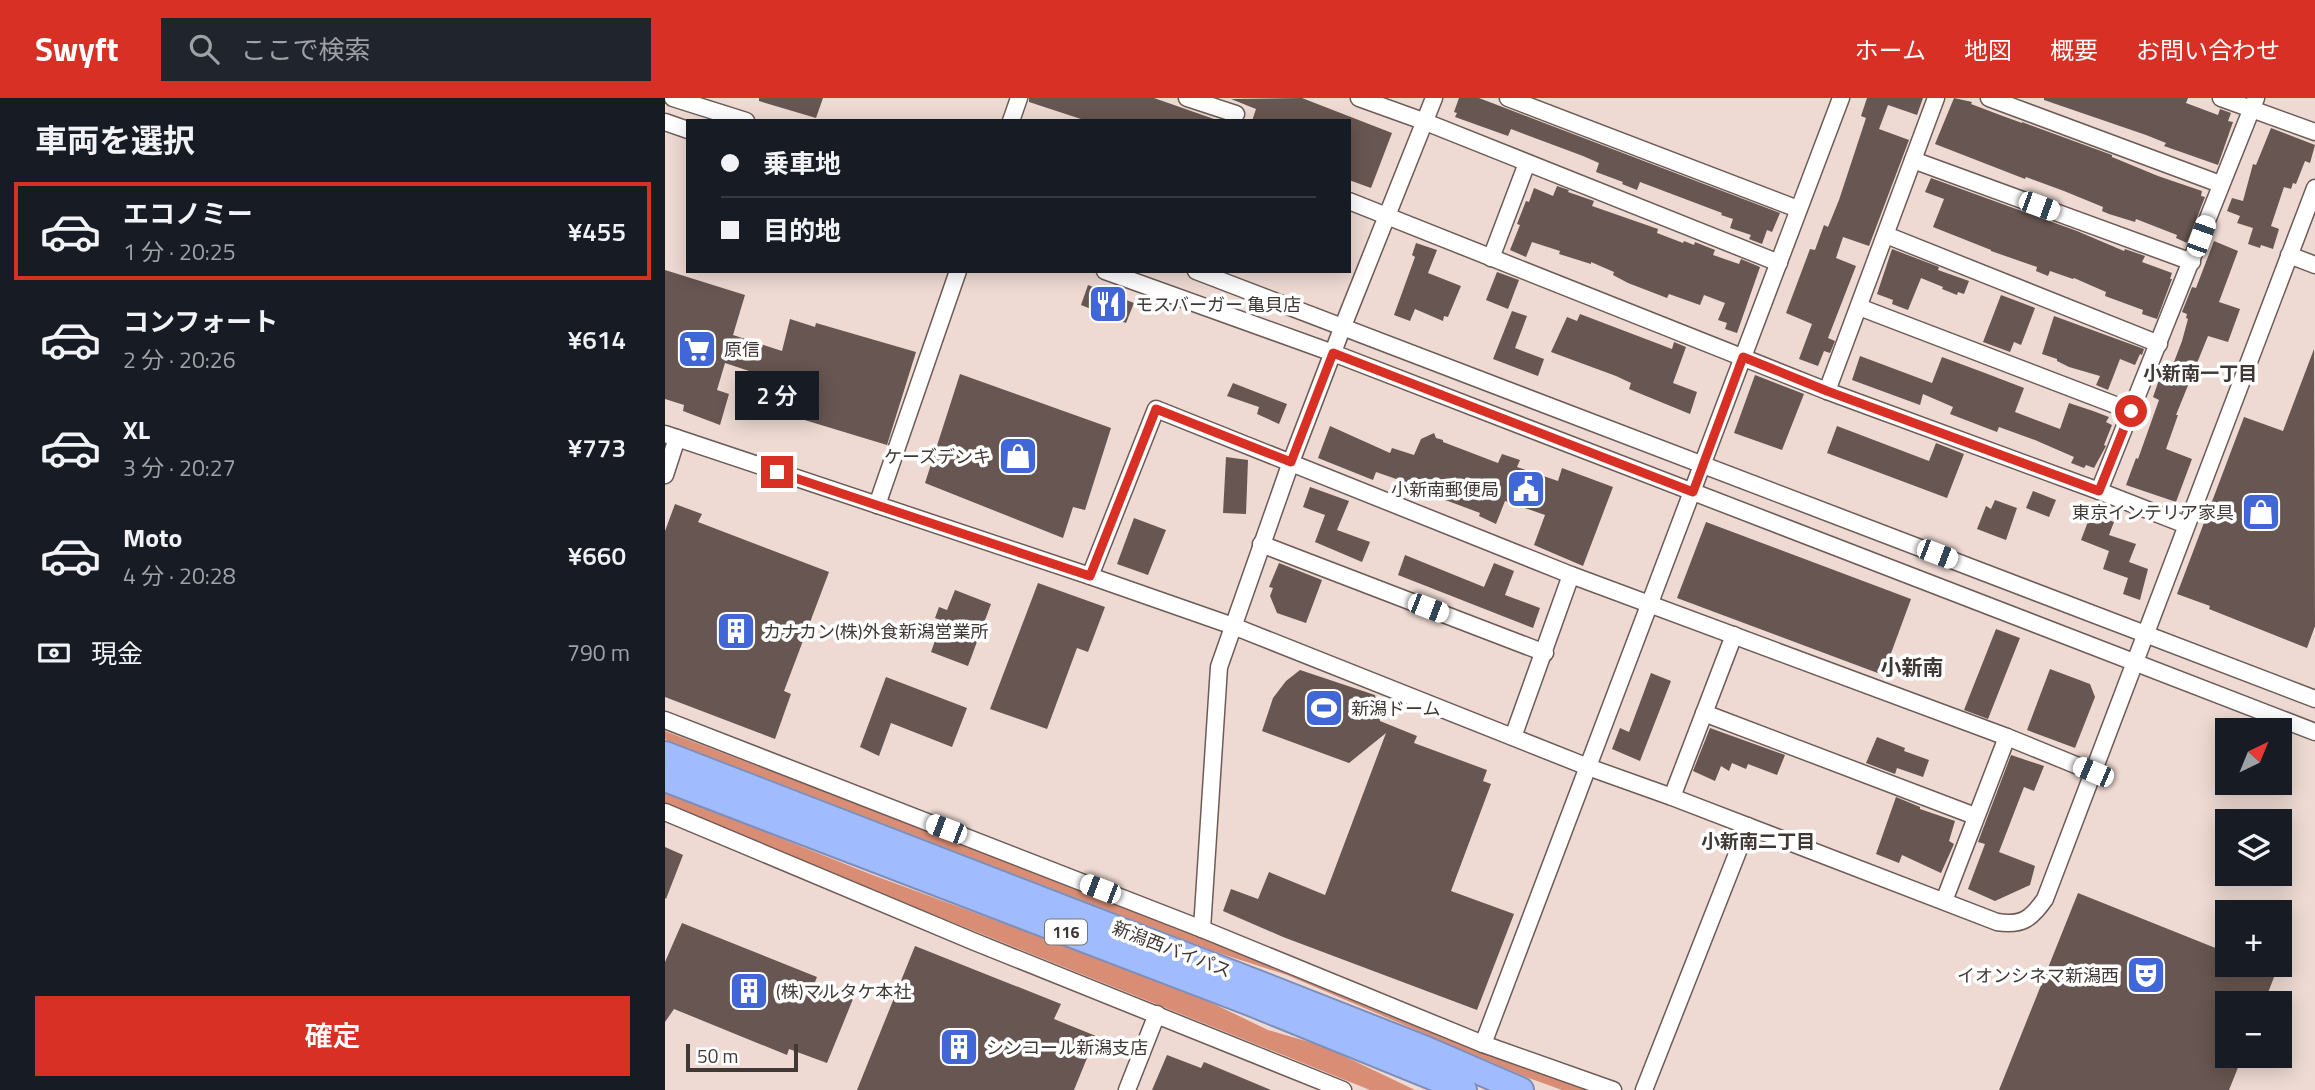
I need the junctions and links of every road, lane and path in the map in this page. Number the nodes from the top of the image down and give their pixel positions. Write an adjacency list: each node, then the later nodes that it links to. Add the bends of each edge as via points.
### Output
1 (673, 98): 13 (street)
2 (1019, 98): 14 (street)
3 (1187, 98): 12 (street)
4 (1359, 98): 15 (street)
5 (1434, 98): 15 (street)
6 (1508, 98): 24 (street)
7 (1841, 98): 24 (street)
8 (1937, 98): 19 (street)
9 (1989, 98): 21 (street)
10 (2221, 98): 11 (street)
11 (2254, 104): 18 (street); 21 (street)
12 (1236, 111)
13 (740, 119)
14 (1012, 119)
15 (1423, 121): 20 (street); 25 (street)
16 (665, 122): 17 (street)
17 (686, 129)
18 (2315, 132)
19 (1913, 160): 26 (street); 29 (street)
20 (1527, 163): 28 (street); 30 (street)
21 (2220, 184): 29 (street)
22 (2315, 188): 27 (street)
23 (1351, 202): 25 (street)
24 (1798, 209): 30 (street)
25 (1386, 215): 28 (street); 36 (street)
26 (1886, 235): 35 (street); 37 (street)
27 (2289, 255): 31 (street); 49 (street)
28 (1491, 258): 39 (street)
29 (2192, 262): 37 (street)
30 (1779, 263): 39 (street)
31 (2315, 265)
32 (957, 273): 48 (street)
33 (1111, 273): 38 (street)
34 (1201, 273): 36 (street)
35 (1859, 307): 40 (street); 41 (street)
36 (1343, 326): 38 (street); 44 (street)
37 (2159, 344): 41 (street)
38 (1333, 353): 43 (street); 47 (street)
39 (1743, 357): 40 (street); 44 (street)
40 (1827, 391): 46 (street)
41 (2131, 411): 46 (street)
42 (671, 436): 45 (street); 48 (street)
43 (1291, 462): 50 (street); 51 (street); 52 (street, via 1156,409)
44 (1704, 464): 47 (street); 55 (street)
45 (665, 475)
46 (2099, 491): 49 (street)
47 (1693, 492): 53 (street); 58 (street)
48 (877, 505): 52 (street)
49 (2186, 525): 55 (street)
50 (1261, 544): 54 (street); 57 (street)
51 (1571, 575): 53 (street); 57 (street)
52 (1090, 576): 54 (street)
53 (1651, 604): 56 (street); 66 (street)
54 (1233, 626): 63 (street); 74 (street, via 1219,667)
55 (2145, 633): 58 (street); 59 (street)
56 (1734, 635): 60 (street); 64 (street)
57 (1545, 653): 63 (street)
58 (2135, 662): 62 (street); 67 (street)
59 (2315, 699)
60 (1705, 713): 69 (street); 71 (street)
61 (665, 720): 74 (street)
62 (2315, 732)
63 (1513, 737): 66 (street)
64 (2007, 737): 67 (street); 71 (street)
65 (665, 754): 82 (highway, 新潟西バイパス / 116, via 1284,993)
66 (1588, 767): 69 (street); 76 (street)
67 (2093, 772): 73 (street, via 2045,899 2026,920 2012,925 1997,922)
68 (665, 779): 77 (highway, 新潟西バイパス / 116)
69 (1672, 797): 72 (street)
70 (665, 812): 75 (street)
71 (1975, 816): 73 (street)
72 (1748, 826): 73 (street); 84 (street)
73 (1944, 901)
74 (1202, 929): 76 (street)
75 (1157, 1014): 78 (street); 79 (street)
76 (1483, 1044): 83 (street)
77 (1419, 1071): 80 (highway); 81 (highway, 新潟西バイパス / 116)
78 (1127, 1090)
79 (1343, 1090)
80 (1455, 1090)
81 (1464, 1090)
82 (1521, 1090)
83 (1613, 1090)
84 (1644, 1090)

